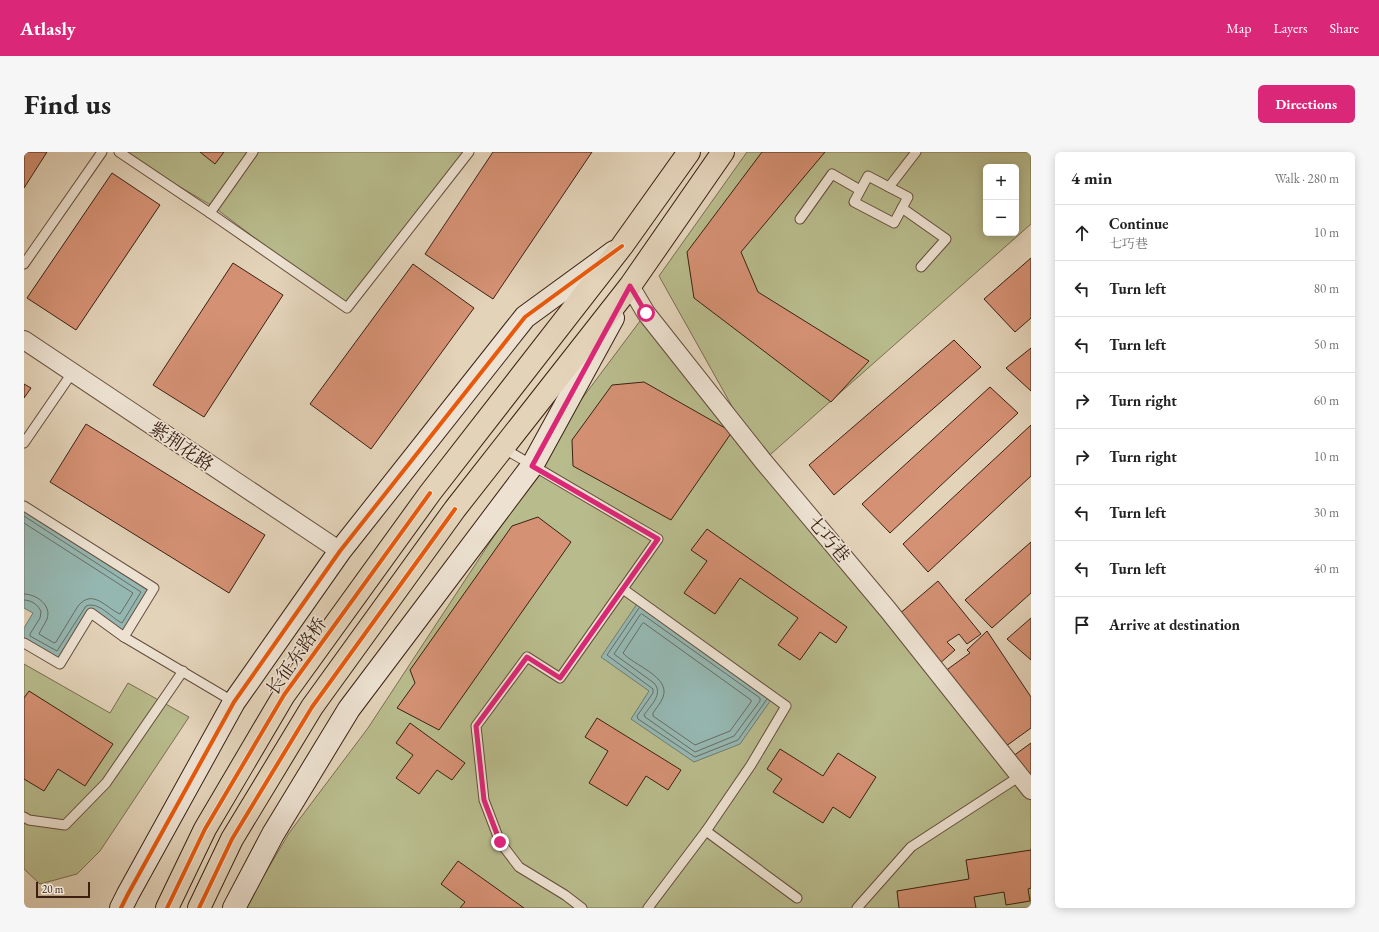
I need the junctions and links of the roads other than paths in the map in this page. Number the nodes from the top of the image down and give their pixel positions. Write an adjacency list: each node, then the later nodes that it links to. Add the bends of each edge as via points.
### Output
1 (102, 152): 14 (lane)
2 (119, 152): 11 (lane)
3 (253, 152): 11 (lane)
4 (469, 152): 11 (lane, via 347,308)
5 (689, 152): 13 (main road, 长征东路桥)
6 (723, 152): 16 (main road)
7 (916, 152): 8 (lane)
8 (889, 187): 9 (lane, via 868,176); 10 (lane, via 908,197)
9 (860, 190): 10 (lane, via 854,202 894,223); 12 (lane, via 832,174)
10 (902, 208): 15 (lane, via 946,240)
11 (210, 213)
12 (800, 219)
13 (622, 246): 23 (street, via 525,317); 34 (main road, 长征东路桥, via 430,493 284,695 206,829)
14 (24, 264)
15 (921, 267)
16 (630, 286): 20 (main road); 21 (street); 29 (street, 七巧巷, via 646,313 763,461 888,610)
17 (24, 340): 18 (street, 紫荆花路)
18 (72, 373): 19 (lane); 23 (street, 紫荆花路)
19 (24, 443)
20 (503, 448): 21 (lane); 35 (main road, via 455,509 312,707 232,839)
21 (532, 466): 24 (lane, via 658,539); 36 (street, via 349,708 273,834)
22 (24, 506): 25 (lane, via 154,588)
23 (340, 551): 28 (street)
24 (622, 589): 31 (lane, via 786,706 751,765); 37 (lane, via 560,678 527,657 476,726 484,800 500,842 519,868)
25 (124, 637): 26 (lane, via 91,613 60,664); 27 (lane)
26 (26, 648)
27 (183, 671): 28 (lane); 30 (lane, via 106,784 65,825)
28 (234, 702): 33 (street)
29 (1026, 783): 39 (lane, via 911,847)
30 (24, 817)
31 (706, 831): 32 (lane); 38 (lane)
32 (797, 898)
33 (122, 903)
34 (167, 908)
35 (198, 908)
36 (234, 908)
37 (582, 908)
38 (648, 908)
39 (857, 908)

